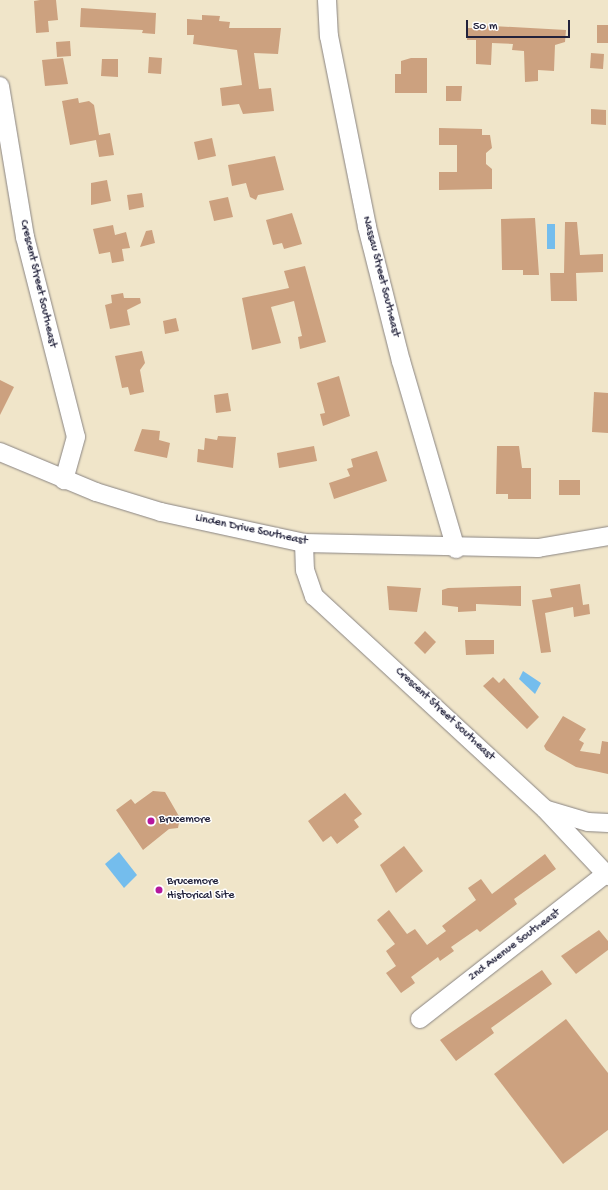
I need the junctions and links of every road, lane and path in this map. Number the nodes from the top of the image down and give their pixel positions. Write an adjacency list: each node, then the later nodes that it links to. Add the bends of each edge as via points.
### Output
1 (327, 0): 7 (street, Nassau Street Southeast, via 329,36 357,182 401,361)
2 (0, 86): 4 (street, Crescent Street Southeast, via 25,237 76,437)
3 (0, 452): 4 (street, Linden Drive Southeast)
4 (64, 480): 6 (street, Linden Drive Southeast, via 161,512)
5 (608, 536): 7 (street, Linden Drive Southeast, via 538,548)
6 (304, 543): 7 (street, Linden Drive Southeast); 8 (street, Crescent Street Southeast, via 305,570 314,596)
7 (456, 549)
8 (545, 809): 9 (street, via 588,822); 10 (street, Crescent Street Southeast)
9 (608, 823)
10 (607, 874): 11 (street, 2nd Avenue Southeast)
11 (420, 1019)

